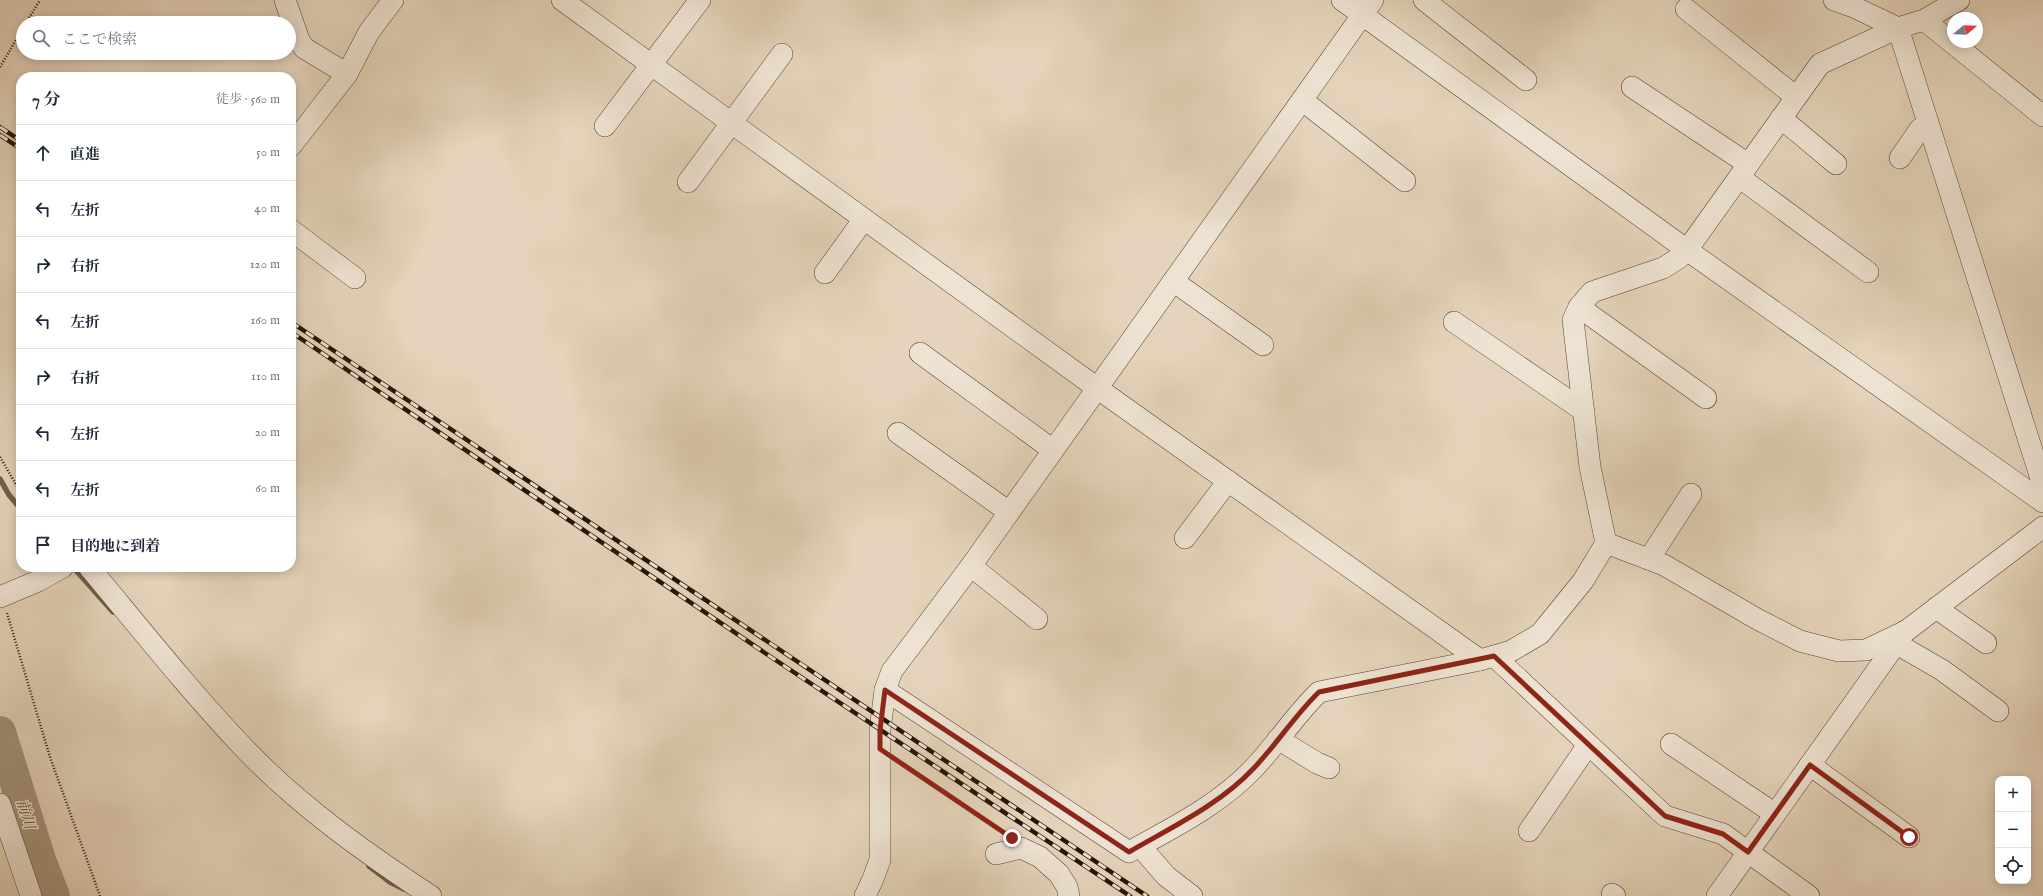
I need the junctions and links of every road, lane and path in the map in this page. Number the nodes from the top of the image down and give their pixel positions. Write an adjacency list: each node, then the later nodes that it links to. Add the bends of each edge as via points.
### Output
1 (40, 0): 12 (path)
2 (285, 0): 13 (street)
3 (393, 0): 21 (street, via 370,32)
4 (562, 0): 19 (street)
5 (700, 0): 19 (street)
6 (1342, 0): 10 (street)
7 (1424, 0): 22 (street)
8 (1834, 0): 15 (street)
9 (1959, 0): 14 (street)
10 (1368, 7): 25 (street); 39 (street)
11 (1686, 9): 24 (street)
12 (30, 16)
13 (291, 16)
14 (1924, 20): 15 (street); 26 (street)
15 (1898, 28): 24 (street, via 1820,64); 30 (street)
16 (296, 31): 21 (street, via 304,48)
17 (16, 40): 20 (path)
18 (782, 54): 28 (street)
19 (652, 65): 28 (street); 29 (street)
20 (0, 67)
21 (346, 74): 31 (street)
22 (1526, 80)
23 (1632, 87): 34 (street)
24 (1796, 97): 27 (street)
25 (1302, 100): 35 (street); 43 (street)
26 (2043, 116)
27 (1781, 118): 33 (street); 34 (street)
28 (732, 124): 36 (street); 37 (street)
29 (605, 126)
30 (1931, 133): 32 (street, via 1920,129); 56 (street)
31 (296, 139)
32 (1900, 158)
33 (1836, 164)
34 (1744, 171): 39 (street); 40 (street)
35 (1405, 181)
36 (688, 182)
37 (864, 219): 41 (street); 48 (street)
38 (296, 234): 42 (street)
39 (1687, 250): 44 (street, via 1663,268 1592,292); 58 (street)
40 (1868, 272)
41 (825, 273)
42 (355, 278)
43 (1173, 282): 46 (street); 48 (street)
44 (1579, 307): 49 (street); 50 (street, via 1574,320)
45 (1454, 322): 50 (street)
46 (1263, 345)
47 (920, 353): 52 (street)
48 (1097, 388): 52 (street); 54 (street)
49 (1706, 398)
50 (1584, 411): 62 (street, via 1590,468)
51 (898, 433): 59 (street)
52 (1053, 450): 59 (street)
53 (0, 457): 55 (path)
54 (1228, 480): 61 (street); 72 (street)
55 (16, 484)
56 (2043, 485)
57 (1691, 494): 63 (street)
58 (2043, 502)
59 (1009, 512): 64 (street)
60 (2043, 527): 68 (street)
61 (1185, 538)
62 (1606, 543): 63 (street); 72 (street, via 1583,581 1540,634 1511,651)
63 (1649, 559): 70 (street, via 1800,641 1839,651 1866,650)
64 (971, 566): 69 (street); 73 (street, via 892,671)
65 (54, 572): 67 (street)
66 (93, 572): 91 (street, via 243,747 327,822)
67 (1, 597): 90 (path, via 50,757)
68 (1936, 608): 70 (street); 71 (street)
69 (1038, 619)
70 (1901, 637): 74 (street); 79 (street)
71 (1986, 643)
72 (1487, 658): 75 (street, via 1319,692); 77 (street)
73 (885, 690): 78 (street); 85 (street, via 1129,852)
74 (1998, 711)
75 (1278, 739): 80 (street); 85 (street, via 1253,769 1214,802)
76 (1671, 744): 82 (street)
77 (1588, 745): 83 (street); 87 (street, via 1665,816 1723,834)
78 (880, 749): 86 (path, via 1012,838); 92 (street, via 880,860)
79 (1810, 765): 82 (street); 84 (street)
80 (1329, 768)
81 (0, 804): 89 (street)
82 (1775, 814): 87 (street)
83 (1529, 831)
84 (1909, 837)
85 (1140, 846): 94 (street, via 1166,876)
86 (1021, 848): 88 (street); 93 (street, via 1040,857 1059,874)
87 (1748, 852): 95 (street); 96 (street)
88 (996, 854)
89 (31, 896)
90 (100, 896)
91 (431, 896)
92 (865, 896)
93 (1070, 896)
94 (1192, 896)
95 (1717, 896)
96 (1809, 896)

